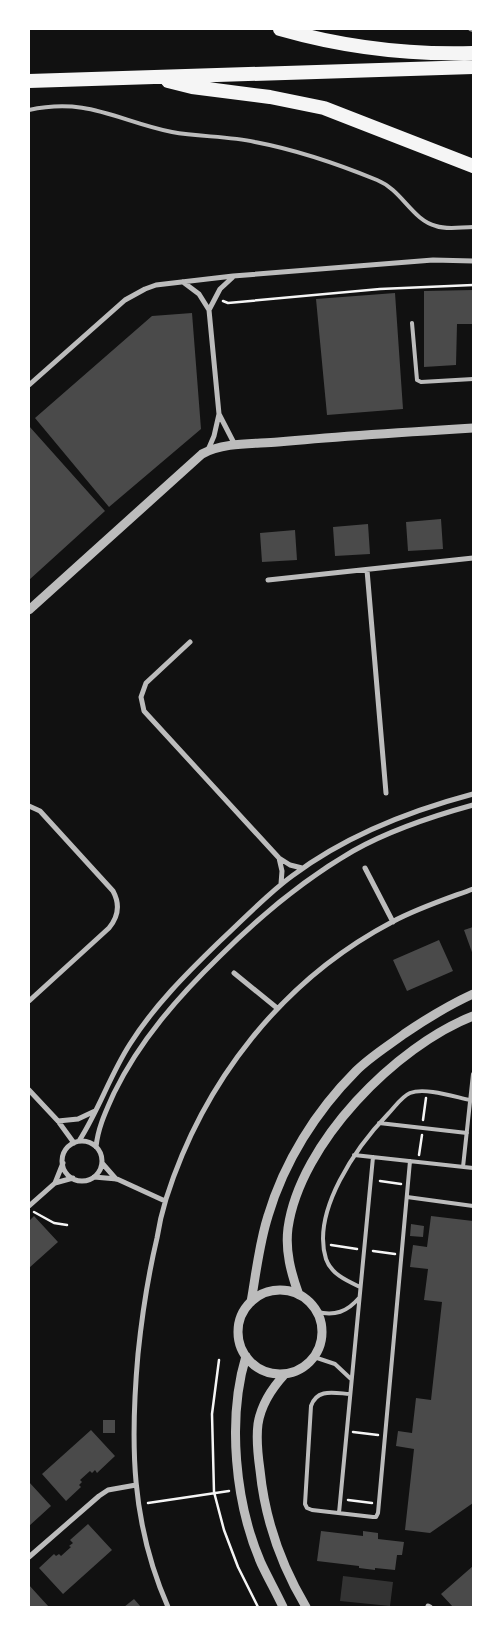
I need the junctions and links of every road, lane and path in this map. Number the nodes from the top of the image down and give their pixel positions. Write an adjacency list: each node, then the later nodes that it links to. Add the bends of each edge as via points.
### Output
1 (280, 29): 2 (highway, via 374,49)
2 (473, 53)
3 (473, 67): 4 (highway)
4 (158, 77): 5 (highway); 7 (highway, via 192,87 324,108)
5 (29, 81)
6 (29, 110): 8 (lane, via 81,106 172,132 293,150 385,183 430,225)
7 (473, 166)
8 (473, 227)
9 (473, 260): 10 (street, via 433,260)
10 (233, 276): 11 (street); 13 (street)
11 (183, 281): 14 (street, via 199,294); 17 (street, via 145,289 125,300)
12 (473, 285): 13 (path, via 380,289 228,303)
13 (215, 297): 14 (street)
14 (209, 310): 18 (street)
15 (412, 323): 16 (lane, via 417,380)
16 (473, 379)
17 (29, 385)
18 (219, 414): 20 (street); 21 (street)
19 (473, 428): 20 (street)
20 (236, 445): 21 (street)
21 (208, 450): 25 (street)
22 (473, 558): 23 (street)
23 (367, 570): 24 (street); 27 (street)
24 (268, 580)
25 (29, 610)
26 (190, 642): 31 (street, via 146,683 142,706)
27 (386, 793)
28 (473, 794): 32 (street, via 375,827)
29 (473, 805): 52 (street, via 407,827 355,850 298,886 244,933 182,994 138,1050 100,1124)
30 (29, 806): 39 (street, via 40,811 113,891 118,904 116,918 109,928)
31 (279, 858): 32 (street); 34 (street)
32 (302, 868): 34 (street)
33 (365, 868): 36 (street)
34 (280, 884): 46 (street, via 209,952 151,1014 125,1052)
35 (473, 889): 36 (street)
36 (392, 922): 40 (street, via 322,968)
37 (234, 973): 40 (street)
38 (473, 994): 75 (street, via 444,1008 356,1071 311,1126 285,1170 268,1216)
39 (29, 1001)
40 (278, 1008): 68 (street, via 242,1049 199,1118)
41 (473, 1016): 73 (street, via 426,1042 375,1082 337,1124 315,1158 295,1201 288,1230 288,1252)
42 (473, 1074): 45 (lane)
43 (29, 1090): 47 (street)
44 (426, 1092): 45 (lane); 48 (lane, via 411,1093); 49 (path)
45 (470, 1100): 50 (lane)
46 (96, 1111): 47 (street, via 78,1119); 51 (street)
47 (58, 1121): 51 (street)
48 (379, 1124): 49 (lane); 53 (lane)
49 (422, 1128): 50 (lane); 56 (path)
50 (467, 1133): 59 (lane)
51 (76, 1142): 52 (street); 57 (street, via 65,1151)
52 (96, 1146): 58 (street)
53 (354, 1155): 54 (lane); 72 (lane, via 332,1198 324,1239 326,1259 332,1269)
54 (373, 1157): 55 (lane); 64 (lane)
55 (410, 1161): 56 (lane); 66 (lane)
56 (419, 1162): 59 (lane)
57 (63, 1163): 62 (street, via 66,1172); 65 (street)
58 (102, 1163): 61 (street, via 98,1174); 63 (street)
59 (463, 1167): 60 (lane)
60 (473, 1168)
61 (93, 1177): 62 (street, via 86,1180); 63 (street)
62 (74, 1178): 65 (street)
63 (116, 1179): 68 (street)
64 (371, 1180): 66 (path); 72 (lane)
65 (54, 1183): 70 (street)
66 (408, 1184): 67 (lane)
67 (407, 1197): 69 (lane); 84 (lane)
68 (165, 1201): 85 (street, via 145,1292 140,1339 134,1414)
69 (473, 1206)
70 (29, 1207): 71 (path, via 42,1218)
71 (67, 1225)
72 (360, 1287): 74 (lane)
73 (299, 1295): 75 (street, via 279,1290); 76 (street)
74 (359, 1298): 76 (lane, via 345,1310 326,1314); 81 (lane)
75 (251, 1302): 77 (street, via 239,1323 240,1346)
76 (317, 1312): 78 (street, via 322,1335)
77 (246, 1356): 80 (street, via 263,1370); 86 (street, via 237,1414 236,1452)
78 (314, 1356): 80 (street, via 296,1371); 81 (lane, via 335,1364)
79 (219, 1360): 87 (path, via 212,1414)
80 (284, 1374): 96 (street, via 274,1385 262,1410 258,1424 258,1457 269,1524 280,1556)
81 (351, 1379): 82 (lane)
82 (350, 1394): 83 (lane); 91 (lane, via 319,1394 311,1406 305,1504 309,1509)
83 (346, 1431): 84 (path); 88 (lane)
84 (384, 1436): 90 (lane)
85 (136, 1485): 89 (street); 92 (street, via 108,1490 98,1496)
86 (240, 1489): 87 (path); 95 (street, via 260,1562)
87 (214, 1492): 89 (path); 94 (path, via 238,1567)
88 (340, 1500): 90 (path); 91 (lane)
89 (138, 1504): 93 (street, via 150,1558)
90 (378, 1504): 91 (lane, via 376,1517)
91 (339, 1513)
92 (29, 1557)
93 (168, 1607)
94 (258, 1607)
95 (283, 1607)
96 (306, 1607)

